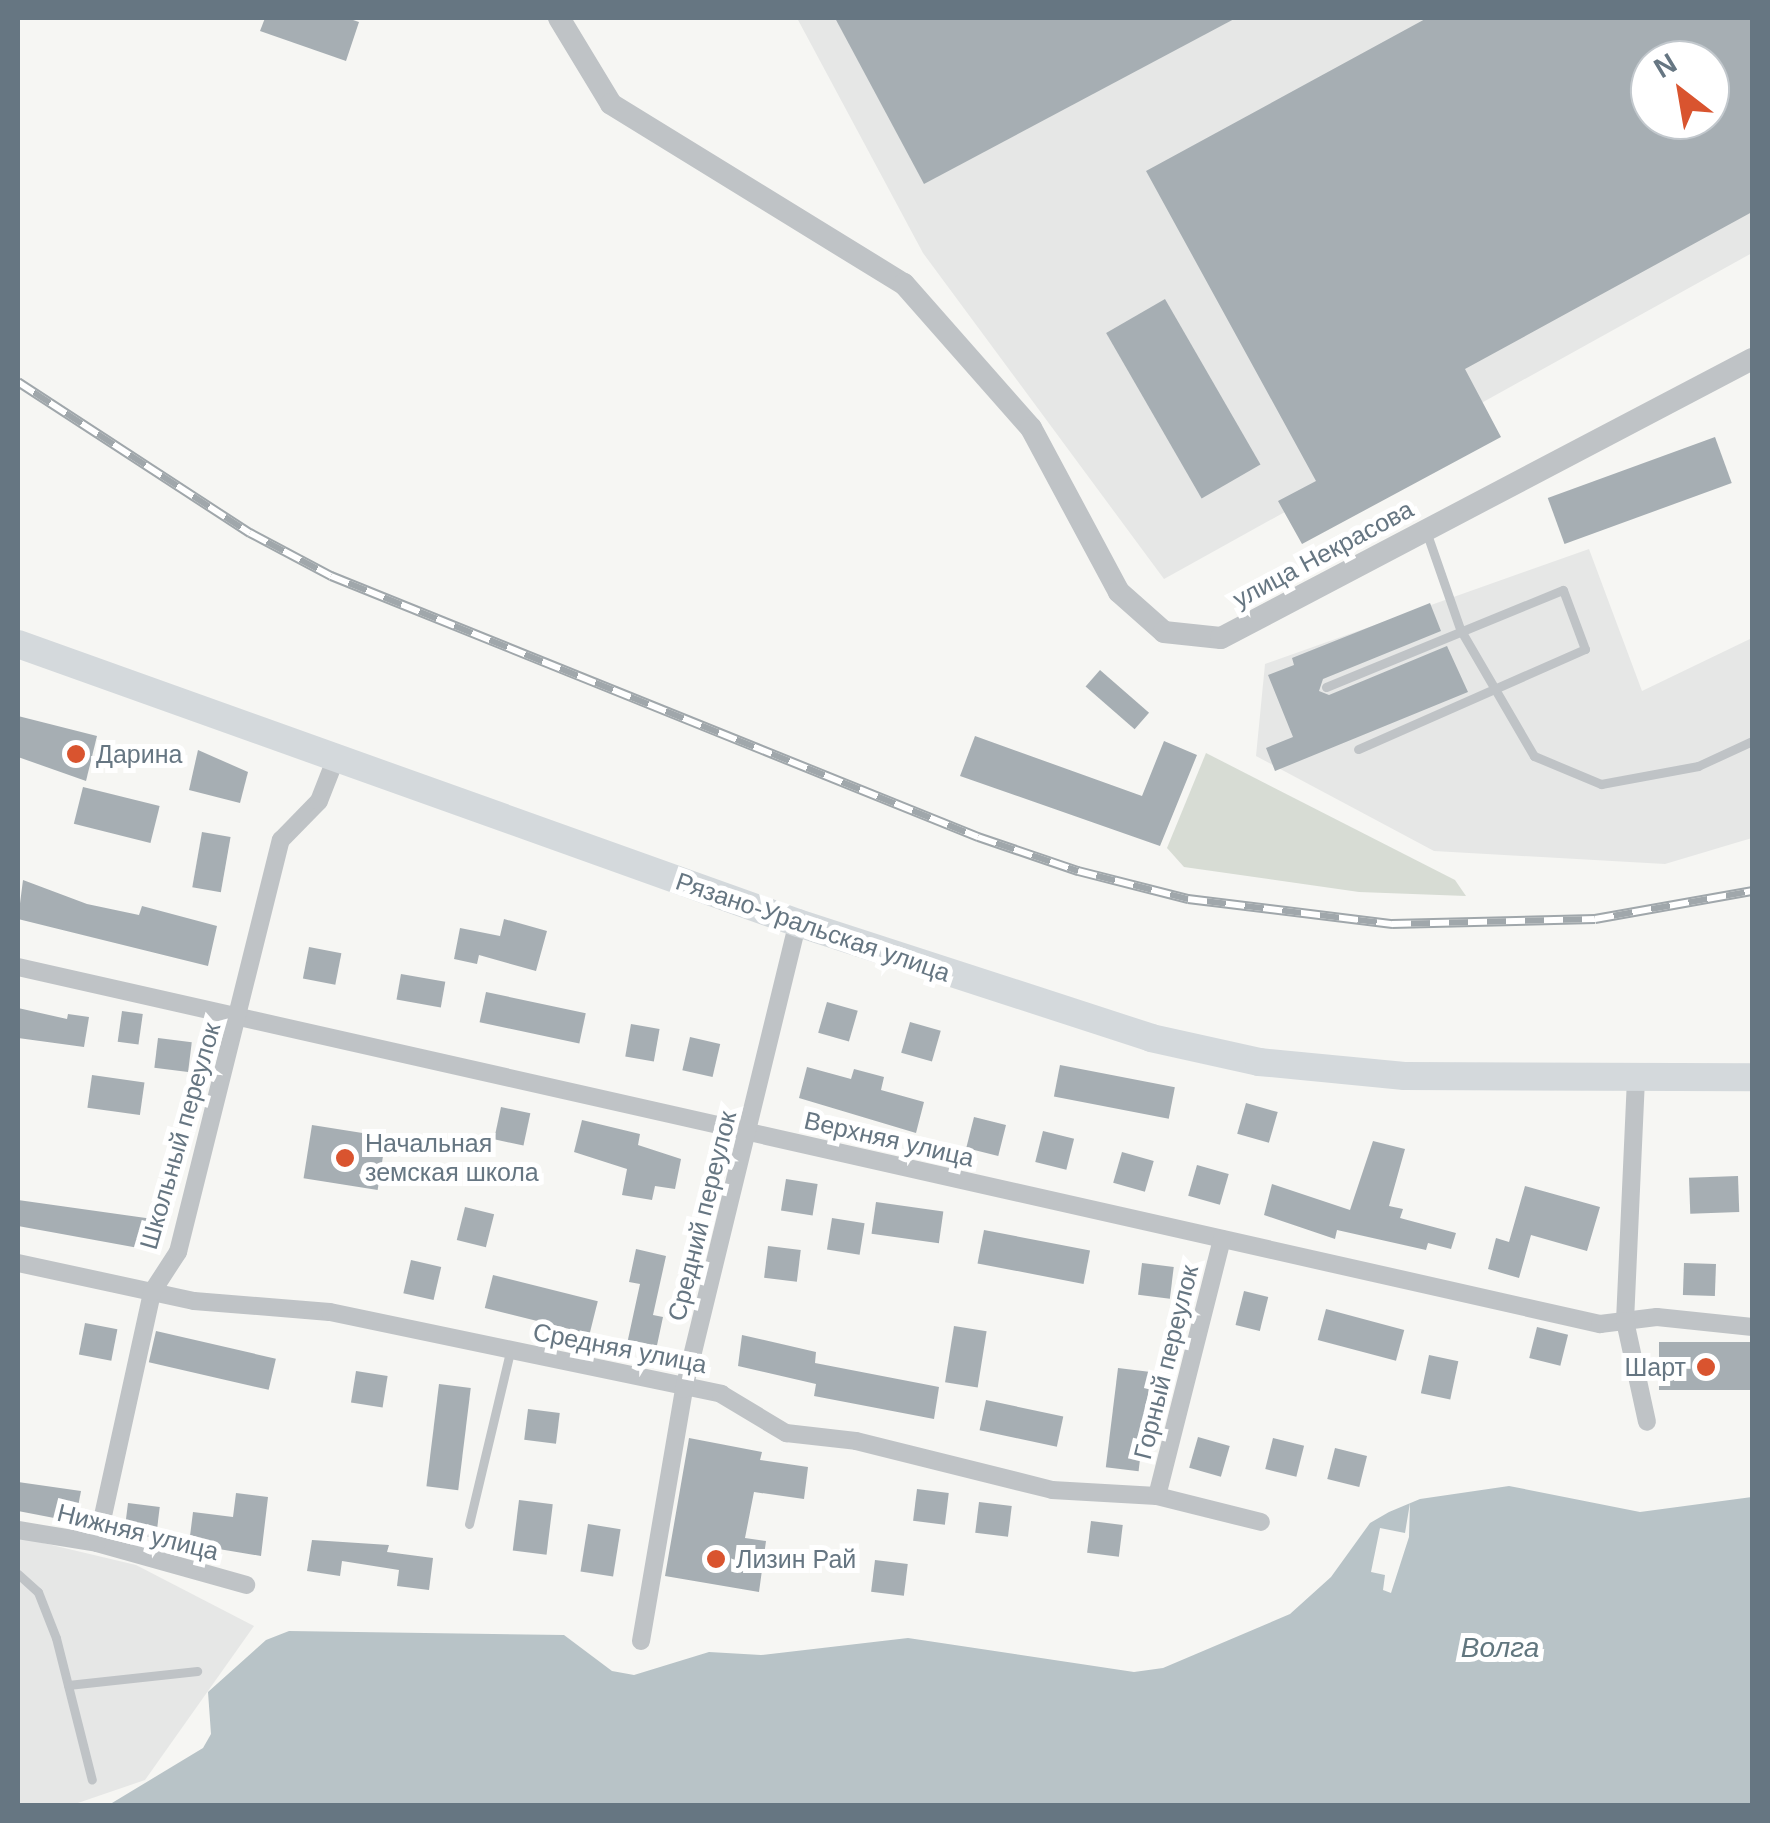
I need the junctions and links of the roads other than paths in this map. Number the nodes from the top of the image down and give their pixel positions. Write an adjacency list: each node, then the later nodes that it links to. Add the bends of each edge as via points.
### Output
1 (558, 18): 3 (street, улица Некрасова, via 611,104 904,284 1032,428 1119,592 1164,632 1221,638)
2 (1752, 358): 3 (street, улица Некрасова)
3 (1426, 531): 4 (lane)
4 (1460, 629): 6 (lane); 7 (lane); 7 (lane, via 1562,590 1585,649)
5 (18, 644): 10 (main road, Рязано-Уральская улица)
6 (1326, 687)
7 (1491, 688): 8 (lane, via 1534,756 1601,784 1698,766); 9 (lane)
8 (1752, 741)
9 (1358, 750)
10 (337, 754): 11 (main road, Рязано-Уральская улица); 13 (street, Школьный переулок, via 319,802 281,840)
11 (798, 923): 15 (main road, Рязано-Уральская улица, via 1070,1016 1259,1062 1404,1076); 16 (street, Средний переулок)
12 (18, 968): 13 (street, Верхняя улица)
13 (238, 1020): 16 (street, Верхняя улица); 19 (street, Школьный переулок, via 178,1252)
14 (1752, 1077): 15 (main road, Рязано-Уральская улица)
15 (1636, 1079): 20 (street)
16 (749, 1134): 17 (street, Верхняя улица); 23 (street, Средний переулок)
17 (1222, 1239): 20 (street, Верхняя улица, via 1600,1324); 25 (street, Горный переулок)
18 (18, 1263): 19 (street, Средняя улица)
19 (152, 1292): 22 (street, Средняя улица, via 330,1312); 29 (street, Школьный переулок)
20 (1625, 1321): 21 (street, Верхняя улица, via 1657,1317); 24 (street)
21 (1752, 1327)
22 (510, 1352): 23 (street, Средняя улица); 27 (lane)
23 (684, 1388): 25 (street, Средняя улица, via 720,1394 786,1432 856,1441 1052,1490); 32 (street, Средний переулок)
24 (1647, 1422)
25 (1157, 1496): 26 (street, Средняя улица)
26 (1261, 1522)
27 (469, 1524)
28 (18, 1530): 29 (street, Нижняя улица)
29 (96, 1543): 31 (street, Нижняя улица)
30 (18, 1574): 34 (lane, via 38,1592)
31 (246, 1585)
32 (641, 1641)
33 (197, 1671): 34 (lane)
34 (68, 1685): 35 (lane)
35 (92, 1780)

